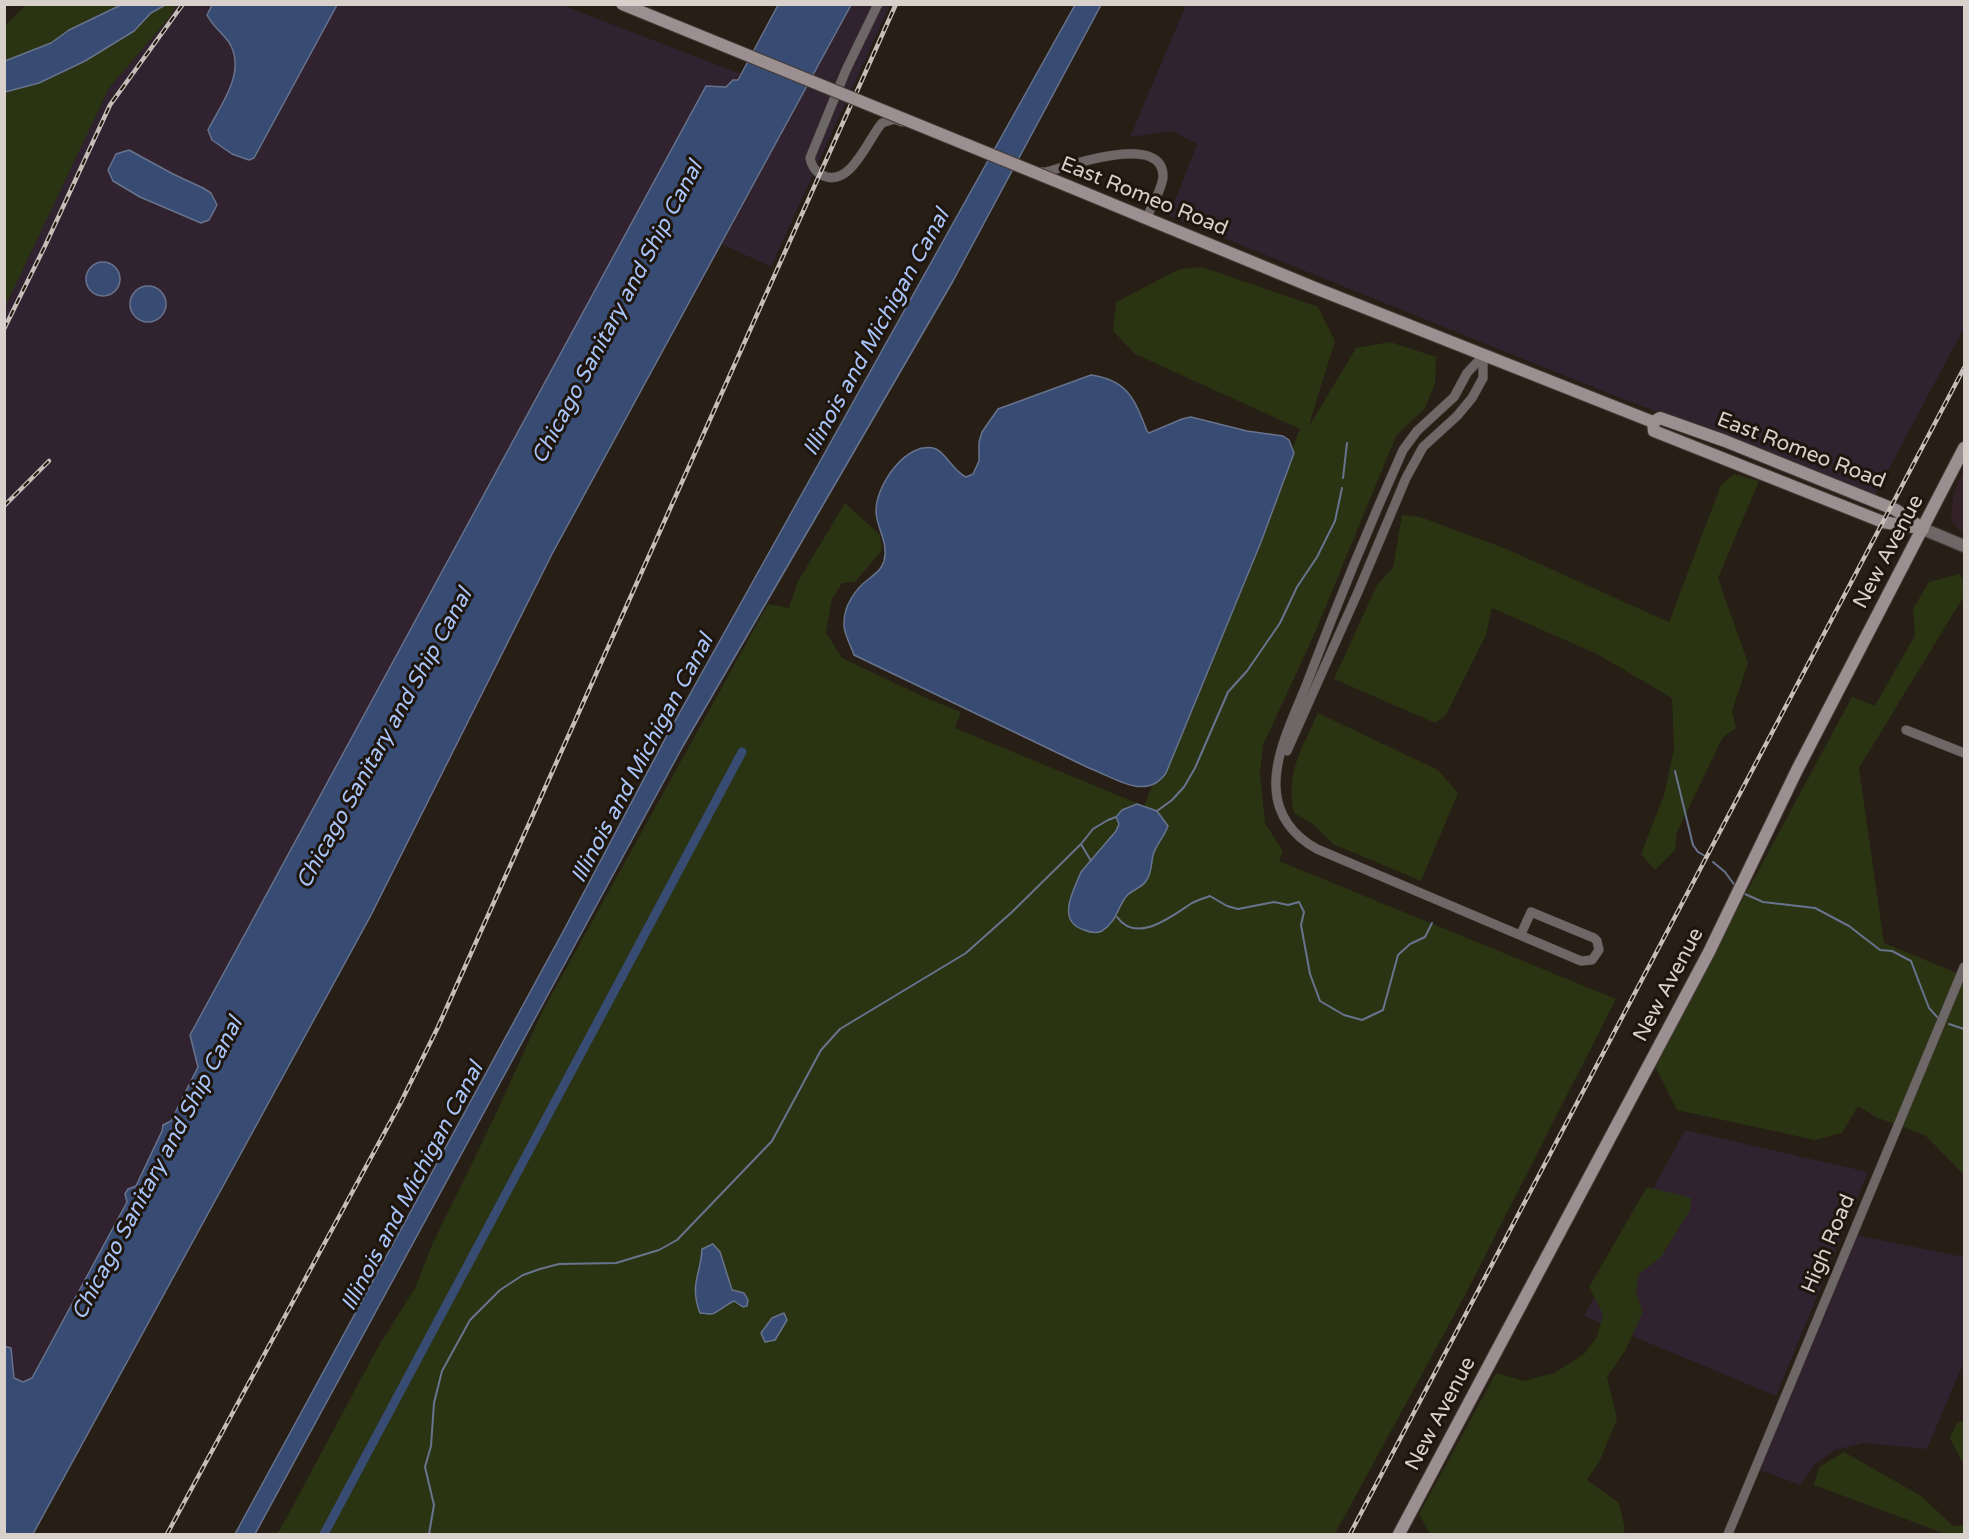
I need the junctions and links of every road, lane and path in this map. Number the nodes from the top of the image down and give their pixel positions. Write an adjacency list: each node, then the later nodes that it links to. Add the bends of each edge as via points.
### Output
1 (622, 4): 3 (main road, East Romeo Road, bridge)
2 (878, 4): 3 (street, bridge, via 810,158 820,174 841,176 854,165 882,123 895,119 1017,170 1046,172 1126,153 1148,157 1158,162 1164,178)
3 (1146, 219): 4 (main road, East Romeo Road)
4 (1483, 356): 6 (main road, East Romeo Road, via 1653,422 1654,431 1889,524); 10 (street, via 1467,373 1454,397 1417,431 1403,450 1341,594); 10 (street, via 1483,378 1472,398 1427,442 1411,468 1354,603)
5 (1965, 448): 6 (main road, New Avenue)
6 (1923, 529): 7 (street); 13 (main road, New Avenue, via 1797,770 1709,952)
7 (1965, 546)
8 (1905, 730): 9 (street)
9 (1965, 753)
10 (1279, 763): 11 (street, via 1275,785 1278,804 1291,829 1307,844)
11 (1521, 934): 11 (street, via 1581,961 1592,960 1599,950 1594,938 1531,912)
12 (1965, 967): 14 (street, High Road)
13 (1399, 1534)
14 (1728, 1534)

